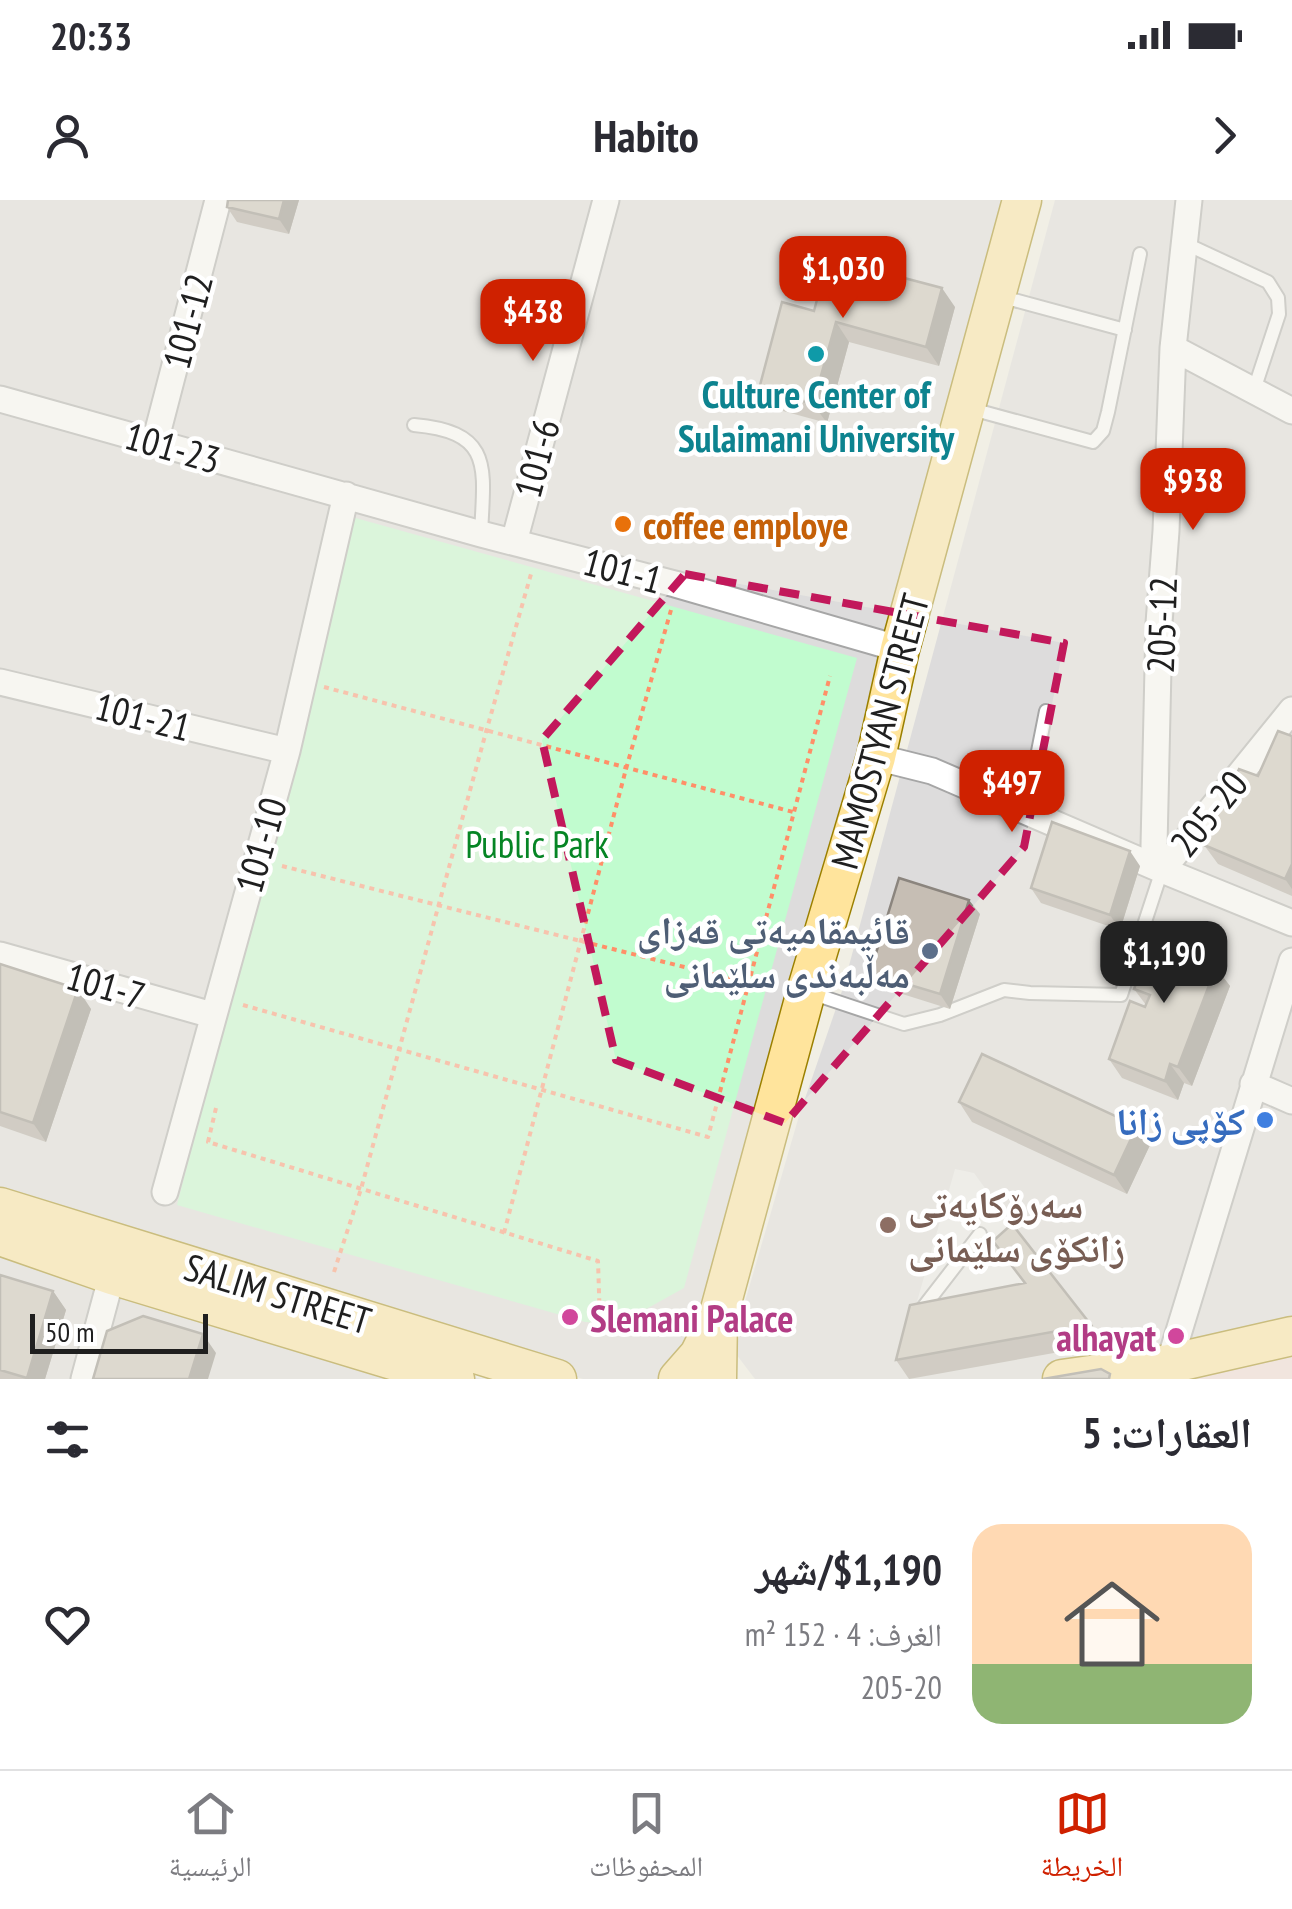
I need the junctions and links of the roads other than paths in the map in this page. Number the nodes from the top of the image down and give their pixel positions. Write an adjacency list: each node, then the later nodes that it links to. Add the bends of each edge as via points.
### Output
1 (218, 200): 15 (street, 101-12)
2 (606, 200): 18 (street, 101-6)
3 (1189, 200): 5 (street, 205-12)
4 (1012, 202): 7 (main road, MAMOSTYAN STREET)
5 (1184, 243): 9 (street, 205-12); 10 (lane, via 1268,282 1278,298 1279,314)
6 (1140, 254): 8 (lane)
7 (996, 296): 8 (lane); 12 (main road, MAMOSTYAN STREET)
8 (1125, 330): 12 (lane, via 1103,432 1093,442)
9 (1172, 348): 10 (street); 26 (street, 205-12, via 1154,846)
10 (1253, 392): 13 (street)
11 (0, 399): 15 (street, 101-23)
12 (966, 408): 19 (main road, MAMOSTYAN STREET)
13 (1292, 412)
14 (414, 425): 17 (lane, via 465,436 474,450 484,471)
15 (155, 442): 16 (street, 101-23)
16 (346, 495): 17 (street, 101-1); 23 (street, 101-10)
17 (481, 534): 18 (street, 101-1)
18 (526, 545): 19 (street, 101-1)
19 (900, 650): 24 (main road, MAMOSTYAN STREET)
20 (0, 682): 23 (street, 101-21)
21 (1292, 710): 26 (street, 205-20)
22 (1046, 711): 25 (lane)
23 (287, 751): 31 (street, 101-10)
24 (876, 757): 25 (street, via 932,771); 30 (main road, MAMOSTYAN STREET)
25 (1026, 812): 26 (street)
26 (1162, 870): 27 (street); 30 (lane, via 1121,995 1004,990 904,1024)
27 (1292, 922)
28 (0, 955): 31 (street, 101-7)
29 (1292, 961): 32 (street)
30 (806, 992): 39 (main road, MAMOSTYAN STREET)
31 (212, 1015): 34 (street, 101-10)
32 (1253, 1084): 33 (street); 42 (street)
33 (1292, 1101)
34 (164, 1192)
35 (0, 1207): 46 (main road, SALIM STREET)
36 (980, 1234): 40 (lane)
37 (0, 1236): 38 (main road, SALIM STREET)
38 (112, 1275): 43 (main road, SALIM STREET); 44 (street)
39 (718, 1317): 47 (main road); 48 (main road, MAMOSTYAN STREET)
40 (916, 1327)
41 (1292, 1336): 42 (main road)
42 (1167, 1371): 49 (main road)
43 (424, 1374): 45 (main road, SALIM STREET)
44 (84, 1379)
45 (455, 1379)
46 (557, 1379)
47 (678, 1379)
48 (717, 1379)
49 (1062, 1379)

